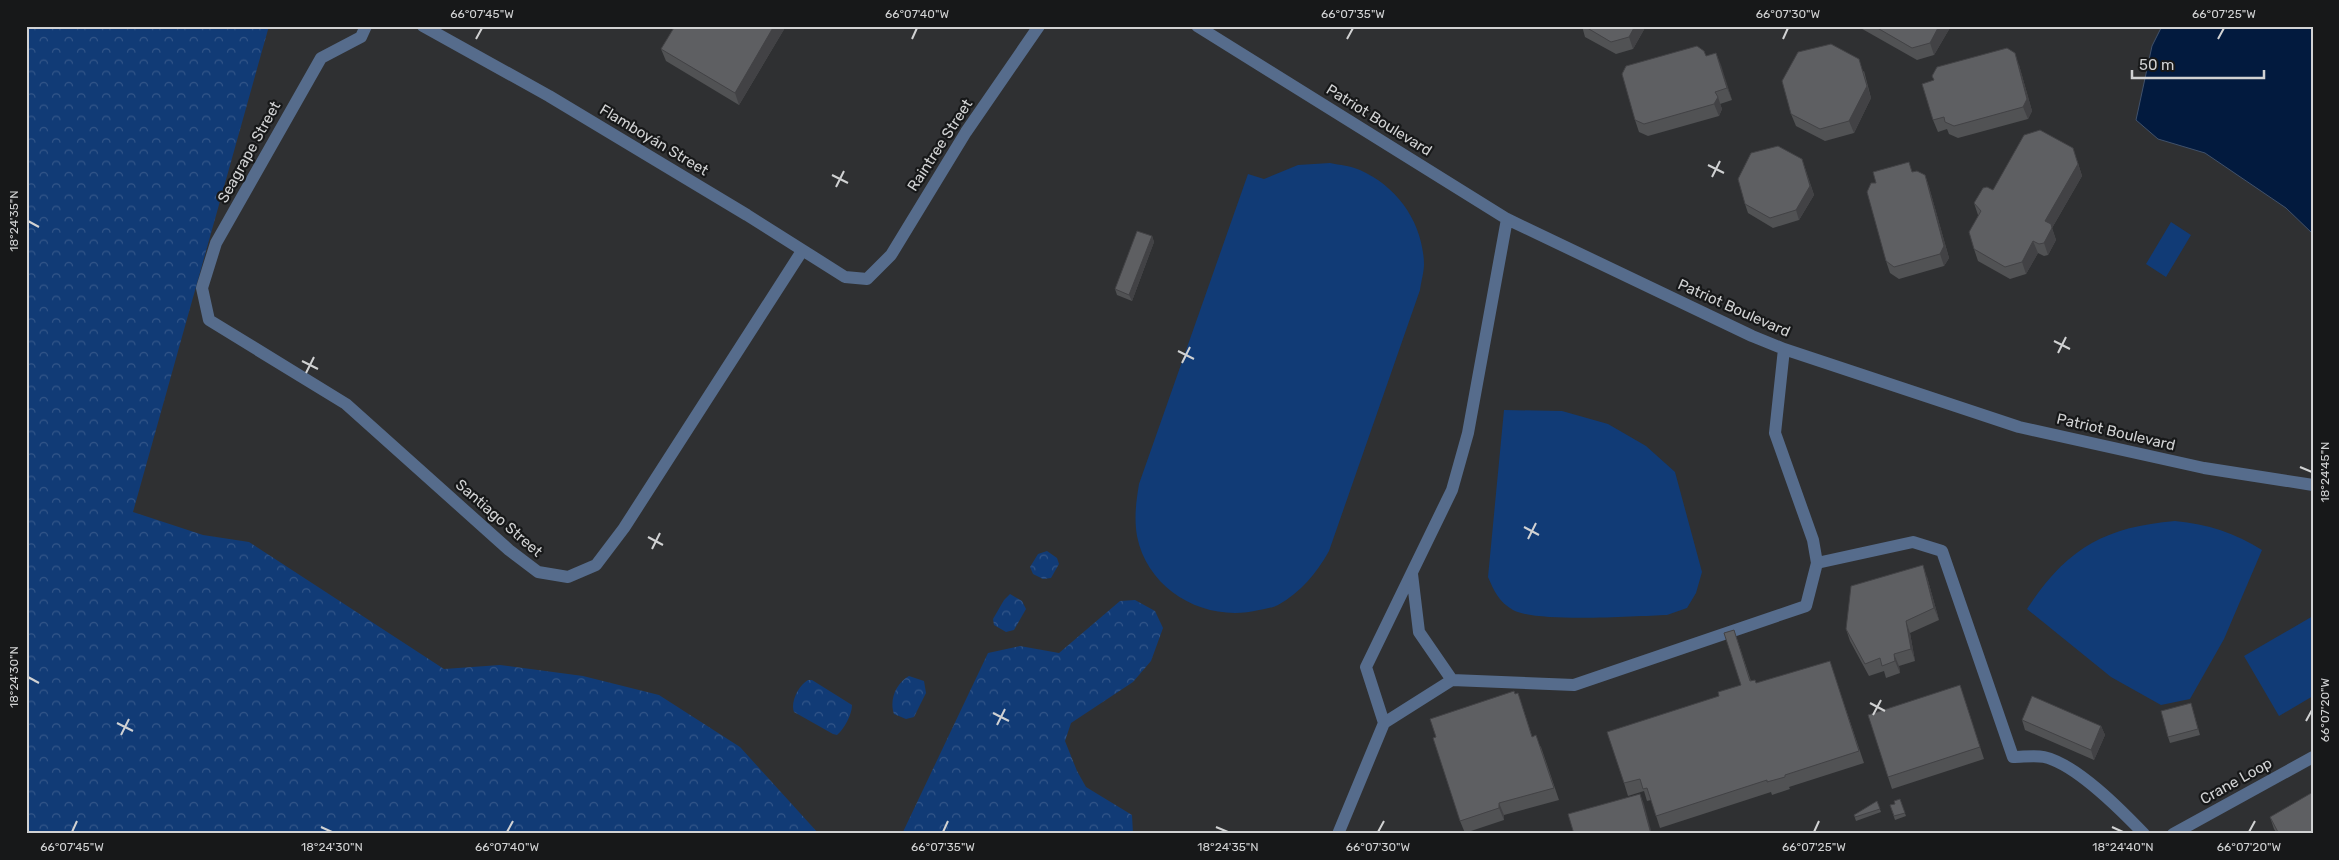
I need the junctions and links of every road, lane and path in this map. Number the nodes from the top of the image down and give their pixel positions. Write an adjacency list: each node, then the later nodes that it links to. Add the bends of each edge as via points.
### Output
1 (366, 26): 8 (street, Seagrape Street, via 361,37 321,58 216,243 202,288)
2 (422, 26): 6 (street, Flamboyán Street, via 549,96 747,214)
3 (1039, 26): 7 (street, Raintree Street, via 955,149 891,255)
4 (1196, 26): 5 (street, Patriot Boulevard)
5 (1507, 219): 9 (street, Patriot Boulevard); 12 (street, via 1468,433 1452,490)
6 (802, 251): 7 (street, Flamboyán Street, via 845,277); 8 (street, Santiago Street, via 624,528 596,565 568,577 538,572 509,550 346,404)
7 (867, 279)
8 (210, 320)
9 (1784, 349): 10 (street, Patriot Boulevard, via 2018,426 2204,468); 11 (street, via 1775,433 1813,540)
10 (2313, 485)
11 (1817, 563): 13 (street, via 1806,606 1574,685); 18 (street, via 1913,542 1942,551 2013,757 2044,757 2070,768 2122,810)
12 (1412, 574): 13 (street, via 1419,632); 14 (street, via 1366,667)
13 (1452, 680): 14 (street)
14 (1384, 723): 17 (street)
15 (2313, 757): 16 (street, Crane Loop)
16 (2175, 833)
17 (1338, 834)
18 (2144, 834)

